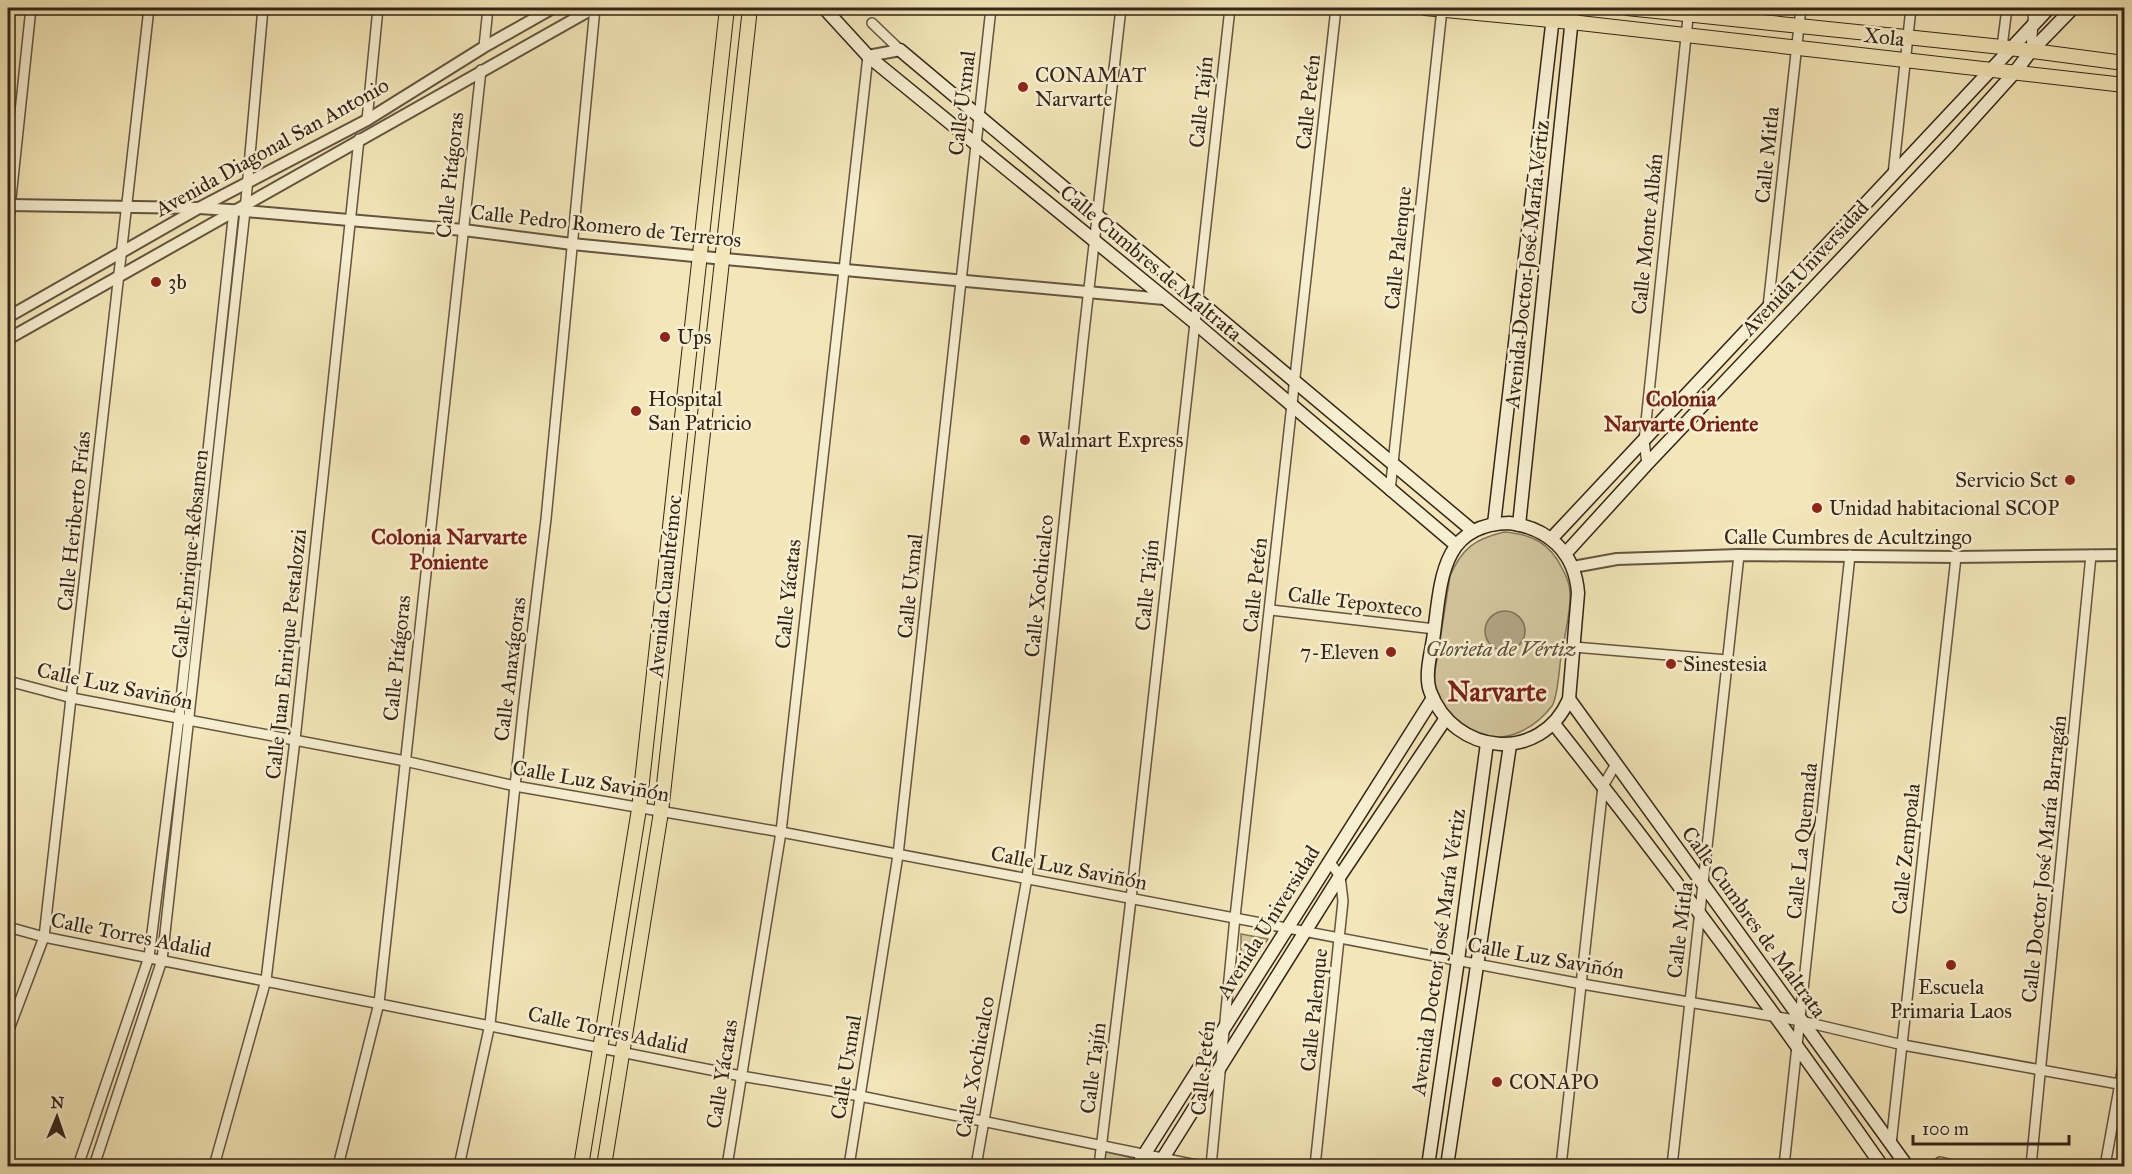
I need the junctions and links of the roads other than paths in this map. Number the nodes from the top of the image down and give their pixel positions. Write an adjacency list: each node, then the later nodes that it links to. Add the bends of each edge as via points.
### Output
1 (31, 8): 53 (street)
2 (149, 8): 54 (street, Calle Heriberto Frías)
3 (263, 8): 52 (street, Calle Enrique Rébsamen)
4 (378, 8): 46 (street)
5 (489, 8): 33 (street, Calle Pitágoras)
6 (553, 8): 33 (street, Avenida Diagonal San Antonio)
7 (595, 8): 42 (street, Avenida Diagonal San Antonio); 62 (street, Calle Anaxágoras)
8 (727, 8): 64 (main road, Avenida Cuauhtémoc)
9 (750, 8): 65 (main road, Avenida Cuauhtémoc)
10 (824, 8): 38 (main road, Calle Cumbres de Maltrata)
11 (991, 8): 45 (street, Calle Uxmal)
12 (1121, 8): 57 (street, Calle Xochicalco)
13 (1230, 8): 71 (street, Calle Tajín)
14 (1336, 8): 78 (street, Calle Petén)
15 (1425, 8): 24 (main road, Xola)
16 (1573, 8): 27 (main road, Avenida Doctor José María Vértiz)
17 (1627, 8): 25 (main road, Xola)
18 (1801, 8): 30 (street, Calle Mitla)
19 (1911, 8): 32 (street)
20 (2007, 8): 35 (street)
21 (2034, 8): 29 (street)
22 (2049, 8): 29 (main road, Avenida Universidad)
23 (2073, 8): 37 (main road, Avenida Universidad)
24 (1442, 9): 26 (main road, Xola); 81 (street, Calle Palenque)
25 (1689, 11): 30 (main road, Xola); 31 (street, Calle Monte Albán)
26 (1553, 14): 27 (main road, Xola); 84 (main road, Avenida Doctor José María Vértiz)
27 (1571, 22): 31 (main road, Xola); 85 (main road, Avenida Doctor José María Vértiz)
28 (872, 23): 36 (street, Calle Cumbres de Maltrata)
29 (2032, 26): 35 (main road, Avenida Universidad); 37 (street)
30 (1799, 27): 32 (main road, Xola); 34 (street, Calle Mitla)
31 (1686, 37): 34 (main road, Xola); 80 (street, Calle Monte Albán)
32 (1907, 38): 35 (main road, Xola); 39 (street)
33 (484, 47): 42 (street, Calle Pitágoras); 46 (street, Avenida Diagonal San Antonio)
34 (1796, 48): 39 (main road, Xola); 72 (street, Calle Mitla)
35 (2006, 48): 37 (main road, Xola); 41 (main road, Avenida Universidad)
36 (900, 50): 38 (street); 45 (main road, Calle Cumbres de Maltrata)
37 (2031, 51): 40 (main road, Xola); 43 (main road, Avenida Universidad)
38 (868, 56): 49 (main road, Calle Cumbres de Maltrata); 66 (street, Calle Yácatas)
39 (1905, 60): 41 (main road, Xola); 51 (street)
40 (2124, 63)
41 (1990, 69): 43 (main road, Xola); 47 (main road, Avenida Universidad)
42 (481, 70): 48 (street, Avenida Diagonal San Antonio); 60 (street, Calle Pitágoras)
43 (2015, 72): 44 (main road, Xola); 50 (main road, Avenida Universidad)
44 (2124, 85)
45 (978, 116): 49 (street, Calle Uxmal); 57 (main road, Calle Cumbres de Maltrata)
46 (367, 120): 52 (street, Avenida Diagonal San Antonio)
47 (1935, 129): 50 (main road); 51 (main road, Avenida Universidad)
48 (359, 139): 56 (street, Avenida Diagonal San Antonio); 58 (street, Calle Juan Enrique Pestalozzi)
49 (975, 141): 61 (main road, Calle Cumbres de Maltrata); 68 (street, Calle Uxmal)
50 (1951, 143): 77 (main road, Avenida Universidad)
51 (1893, 175): 72 (main road, Avenida Universidad)
52 (246, 183): 55 (street, Avenida Diagonal San Antonio); 56 (street, Calle Enrique Rébsamen)
53 (8, 205): 54 (street, Calle Pedro Romero de Terreros); 59 (street)
54 (127, 207): 55 (street, Calle Pedro Romero de Terreros); 63 (street, Calle Heriberto Frías)
55 (199, 208): 56 (street, Calle Pedro Romero de Terreros); 63 (street, Avenida Diagonal San Antonio)
56 (241, 209): 58 (street, Calle Pedro Romero de Terreros); 67 (street, Avenida Diagonal San Antonio); 104 (street, Calle Enrique Rébsamen); 106 (street, Calle Enrique Rébsamen)
57 (1097, 216): 61 (street, Calle Xochicalco); 71 (main road, Calle Cumbres de Maltrata)
58 (351, 220): 60 (street, Calle Pedro Romero de Terreros); 108 (street, Calle Juan Enrique Pestalozzi)
59 (8, 226)
60 (464, 230): 62 (street, Calle Pedro Romero de Terreros); 111 (street, Calle Pitágoras)
61 (1094, 241): 69 (street, Calle Xochicalco); 70 (main road, Calle Cumbres de Maltrata)
62 (572, 244): 64 (street, Calle Pedro Romero de Terreros); 113 (street, Calle Anaxágoras)
63 (121, 252): 67 (street, Calle Heriberto Frías); 73 (street, Avenida Diagonal San Antonio)
64 (700, 257): 65 (street, Calle Pedro Romero de Terreros); 115 (main road, Avenida Cuauhtémoc)
65 (722, 259): 66 (street, Calle Pedro Romero de Terreros); 116 (main road, Avenida Cuauhtémoc)
66 (843, 270): 68 (street, Calle Pedro Romero de Terreros); 117 (street, Calle Yácatas)
67 (119, 277): 75 (street, Avenida Diagonal San Antonio); 101 (street, Calle Heriberto Frías)
68 (961, 281): 69 (street, Calle Pedro Romero de Terreros); 118 (street, Calle Uxmal)
69 (1088, 291): 70 (street, Calle Pedro Romero de Terreros); 121 (street, Calle Xochicalco)
70 (1164, 298): 74 (main road, Calle Cumbres de Maltrata)
71 (1196, 300): 74 (street, Calle Tajín); 78 (main road, Calle Cumbres de Maltrata)
72 (1768, 307): 76 (main road, Avenida Universidad)
73 (8, 316)
74 (1194, 322): 79 (main road, Calle Cumbres de Maltrata); 123 (street, Calle Tajín)
75 (8, 339)
76 (1719, 359): 77 (main road); 80 (main road, Avenida Universidad)
77 (1732, 374): 82 (main road, Avenida Universidad)
78 (1294, 381): 79 (street, Calle Petén); 81 (main road, Calle Cumbres de Maltrata)
79 (1291, 406): 83 (main road, Calle Cumbres de Maltrata); 96 (street, Calle Petén)
80 (1644, 441): 82 (street, Calle Monte Albán); 87 (main road, Avenida Universidad)
81 (1392, 464): 83 (street, Calle Palenque); 86 (main road, Calle Cumbres de Maltrata)
82 (1647, 464): 89 (main road, Avenida Universidad)
83 (1390, 490): 88 (main road, Calle Cumbres de Maltrata)
84 (1494, 524): 85 (main road); 86 (main road)
85 (1519, 525): 87 (main road)
86 (1473, 531): 88 (main road)
87 (1551, 539): 89 (main road)
88 (1456, 545): 97 (main road, via 1441,580)
89 (1565, 554): 95 (main road)
90 (1738, 555): 91 (street, Calle Cumbres de Acultzingo); 95 (street, Calle Cumbres de Acultzingo, via 1617,559); 99 (street, Calle Mitla)
91 (1850, 555): 94 (street, Calle Cumbres de Acultzingo); 140 (street, Calle La Quemada)
92 (2091, 555): 93 (street, Calle Cumbres de Acultzingo); 94 (street, Calle Cumbres de Acultzingo); 150 (street, Calle Doctor José María Barragán)
93 (2124, 555)
94 (1956, 557): 144 (street, Calle Zempoala)
95 (1573, 567): 98 (main road, via 1578,593)
96 (1270, 610): 97 (street, Calle Tepoxteco); 125 (street, Calle Petén)
97 (1435, 629): 102 (main road, via 1428,674)
98 (1574, 646): 99 (street); 103 (main road)
99 (1727, 660): 122 (street, Calle Mitla)
100 (8, 681): 101 (street, Calle Luz Saviñón)
101 (72, 698): 104 (street, Calle Luz Saviñón); 129 (street, Calle Heriberto Frías)
102 (1433, 698): 105 (main road); 119 (main road, Avenida Universidad)
103 (1569, 699): 107 (main road); 112 (main road, Calle Cumbres de Maltrata)
104 (179, 718): 106 (street, Calle Luz Saviñón); 131 (street, Calle Enrique Rébsamen)
105 (1446, 718): 109 (main road, via 1471,738); 120 (main road, Avenida Universidad)
106 (190, 720): 108 (street, Calle Luz Saviñón); 132 (street, Calle Enrique Rébsamen)
107 (1554, 724): 110 (main road); 114 (main road, Calle Cumbres de Maltrata)
108 (295, 740): 111 (street, Calle Luz Saviñón); 135 (street, Calle Juan Enrique Pestalozzi)
109 (1487, 743): 110 (main road); 133 (main road, Avenida Doctor José María Vértiz)
110 (1510, 746): 134 (main road, Avenida Doctor José María Vértiz)
111 (405, 761): 113 (street, Calle Luz Saviñón); 138 (street, Calle Pitágoras)
112 (1616, 764): 114 (street); 122 (main road, Calle Cumbres de Maltrata)
113 (515, 786): 115 (street, Calle Luz Saviñón); 141 (street, Calle Anaxágoras)
114 (1603, 786): 124 (main road, Calle Cumbres de Maltrata); 136 (street)
115 (639, 809): 116 (street, Calle Luz Saviñón); 146 (main road, Avenida Cuauhtémoc)
116 (661, 812): 117 (street, Calle Luz Saviñón); 147 (main road, Avenida Cuauhtémoc)
117 (782, 832): 118 (street, Calle Luz Saviñón); 151 (street, Calle Yácatas)
118 (898, 855): 121 (street, Calle Luz Saviñón); 154 (street, Calle Uxmal)
119 (1329, 861): 120 (street); 127 (main road, Avenida Universidad)
120 (1340, 876): 128 (main road, Avenida Universidad); 130 (street, Calle Palenque)
121 (1027, 878): 123 (street, Calle Luz Saviñón); 156 (street, Calle Xochicalco)
122 (1703, 885): 124 (street, Calle Mitla); 140 (main road, Calle Cumbres de Maltrata)
123 (1131, 898): 125 (street, Calle Luz Saviñón); 158 (street, Calle Tajín)
124 (1700, 915): 137 (street, Calle Mitla); 139 (main road, Calle Cumbres de Maltrata)
125 (1235, 917): 127 (street, Calle Luz Saviñón); 142 (street, Calle Petén)
126 (8, 927): 129 (street, Calle Torres Adalid)
127 (1289, 928): 128 (street, Calle Luz Saviñón); 142 (main road, Avenida Universidad)
128 (1306, 931): 130 (street, Calle Luz Saviñón); 149 (main road, Avenida Universidad)
129 (44, 937): 131 (street, Calle Torres Adalid); 143 (street, Calle Heriberto Frías)
130 (1340, 938): 133 (street, Calle Luz Saviñón); 176 (street, Calle Palenque)
131 (150, 957): 132 (street, Calle Torres Adalid); 153 (street, Calle Enrique Rébsamen)
132 (162, 960): 135 (street, Calle Torres Adalid); 155 (street, Calle Enrique Rébsamen)
133 (1458, 960): 134 (street, Calle Luz Saviñón); 177 (main road, Avenida Doctor José María Vértiz)
134 (1478, 964): 136 (street, Calle Luz Saviñón); 178 (main road, Avenida Doctor José María Vértiz)
135 (266, 980): 138 (street, Calle Torres Adalid); 164 (street, Calle Juan Enrique Pestalozzi)
136 (1582, 984): 137 (street, Calle Luz Saviñón); 179 (street)
137 (1689, 1001): 139 (street, Calle Luz Saviñón); 180 (street, Calle Mitla)
138 (379, 1003): 141 (street, Calle Torres Adalid); 165 (street, Calle Pitágoras)
139 (1778, 1018): 140 (street, Calle Luz Saviñón); 145 (main road, Calle Cumbres de Maltrata)
140 (1801, 1021): 144 (street, Calle Luz Saviñón); 145 (street, Calle La Quemada); 157 (main road, Calle Cumbres de Maltrata)
141 (489, 1024): 146 (street, Calle Torres Adalid); 166 (street, Calle Anaxágoras)
142 (1226, 1026): 149 (street, Calle Petén); 159 (main road, Avenida Universidad)
143 (8, 1032)
144 (1903, 1044): 150 (street, Calle Luz Saviñón); 157 (street, Calle Zempoala)
145 (1797, 1045): 181 (street, Calle La Quemada); 182 (main road, Calle Cumbres de Maltrata)
146 (601, 1048): 147 (street, Calle Torres Adalid); 167 (main road, Avenida Cuauhtémoc)
147 (623, 1052): 151 (street, Calle Torres Adalid); 168 (main road, Avenida Cuauhtémoc)
148 (2124, 1061): 152 (street)
149 (1221, 1065): 161 (main road, Avenida Universidad); 175 (street, Calle Petén)
150 (2041, 1070): 152 (street, Calle Luz Saviñón); 185 (street, Calle Doctor José María Barragán)
151 (741, 1076): 154 (street, Calle Torres Adalid); 169 (street, Calle Yácatas)
152 (2123, 1085): 186 (street)
153 (103, 1093): 155 (street); 162 (street, Calle Enrique Rébsamen)
154 (860, 1096): 156 (street, Calle Torres Adalid); 170 (street, Calle Uxmal)
155 (116, 1097): 163 (street, Calle Enrique Rébsamen)
156 (984, 1121): 158 (street, Calle Torres Adalid); 171 (street, Calle Xochicalco)
157 (1891, 1144): 183 (main road, Calle Cumbres de Maltrata)
158 (1102, 1147): 159 (street, Calle Torres Adalid); 172 (street, Calle Tajín)
159 (1144, 1155): 161 (street, Calle Torres Adalid); 173 (main road, Avenida Universidad)
160 (1940, 1162): 184 (street)
161 (1160, 1163): 174 (street, Calle Torres Adalid)
162 (78, 1167)
163 (94, 1167)
164 (214, 1167)
165 (338, 1167)
166 (459, 1167)
167 (581, 1167)
168 (604, 1167)
169 (727, 1167)
170 (849, 1167)
171 (976, 1167)
172 (1099, 1167)
173 (1137, 1167)
174 (1201, 1167)
175 (1211, 1167)
176 (1315, 1167)
177 (1428, 1167)
178 (1447, 1167)
179 (1561, 1167)
180 (1672, 1167)
181 (1784, 1167)
182 (1882, 1167)
183 (1907, 1167)
184 (1958, 1167)
185 (2031, 1167)
186 (2105, 1167)

